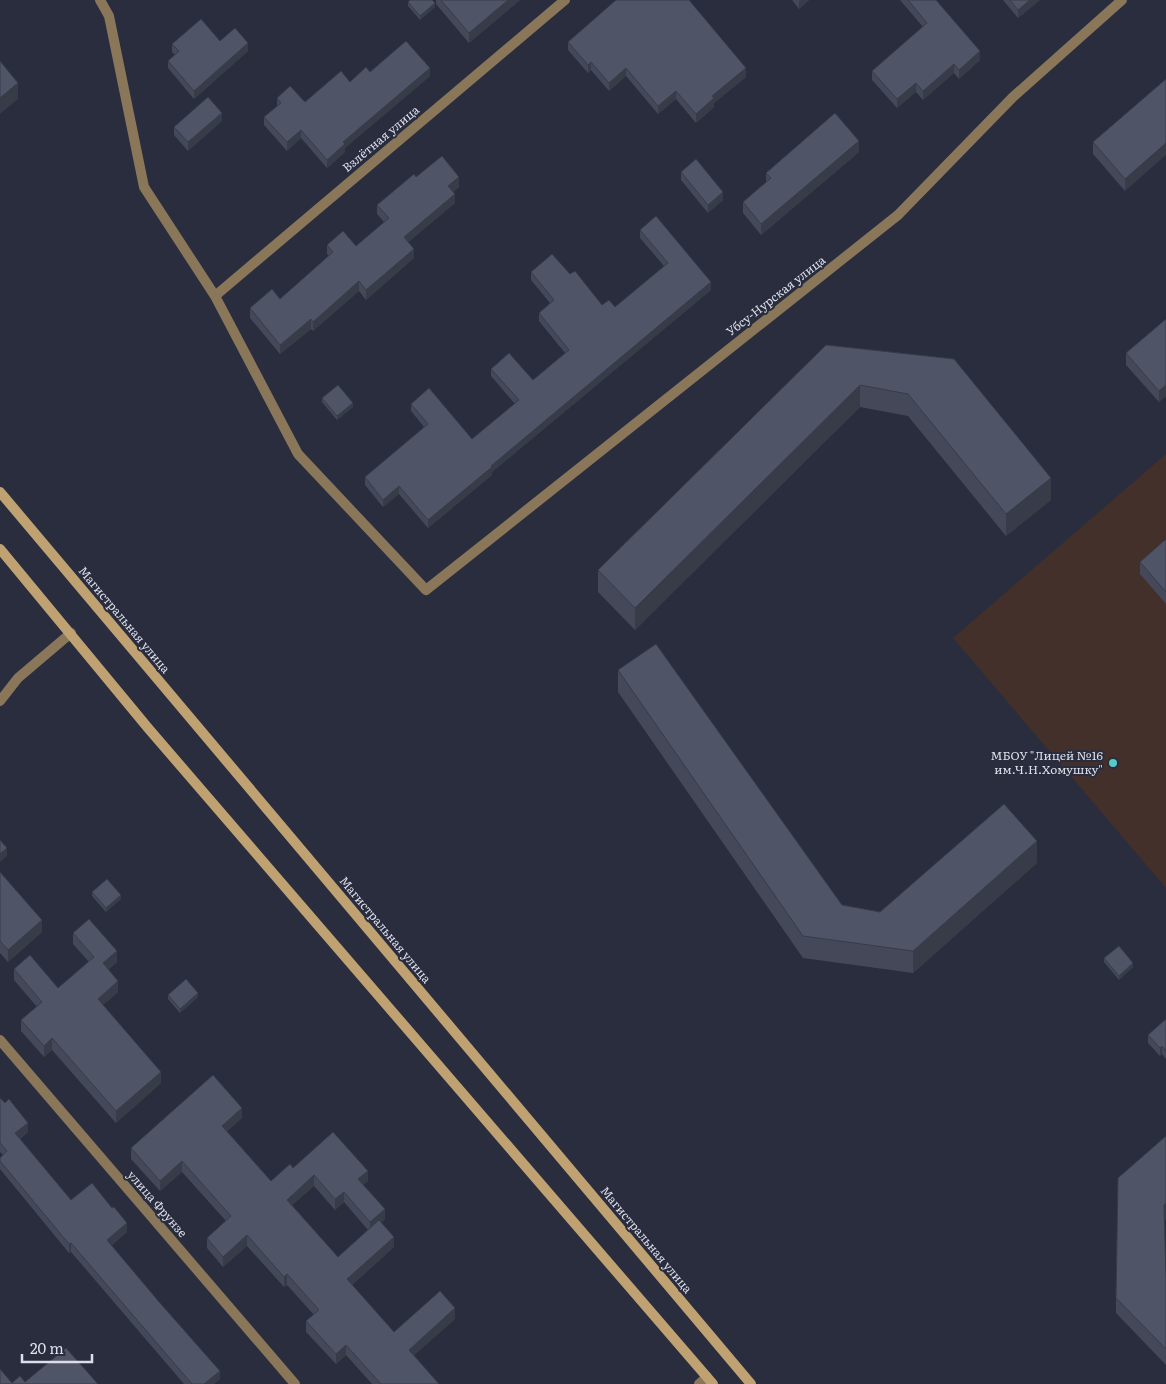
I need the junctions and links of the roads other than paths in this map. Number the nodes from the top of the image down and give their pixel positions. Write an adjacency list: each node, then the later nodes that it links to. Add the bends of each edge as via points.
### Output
1 (100, 0): 4 (street, via 109,16 144,187)
2 (564, 0): 4 (street, Взлётная улица)
3 (1122, 0): 4 (street, Убсу-Нурская улица, via 1014,97 898,215 426,590 298,454)
4 (215, 296)
5 (0, 492): 12 (main road, Магистральная улица)
6 (0, 549): 7 (main road)
7 (71, 633): 8 (street, via 18,678); 10 (main road, via 148,728)
8 (0, 701)
9 (0, 1040): 11 (street, улица Фрунзе)
10 (706, 1382)
11 (295, 1384)
12 (751, 1384)

